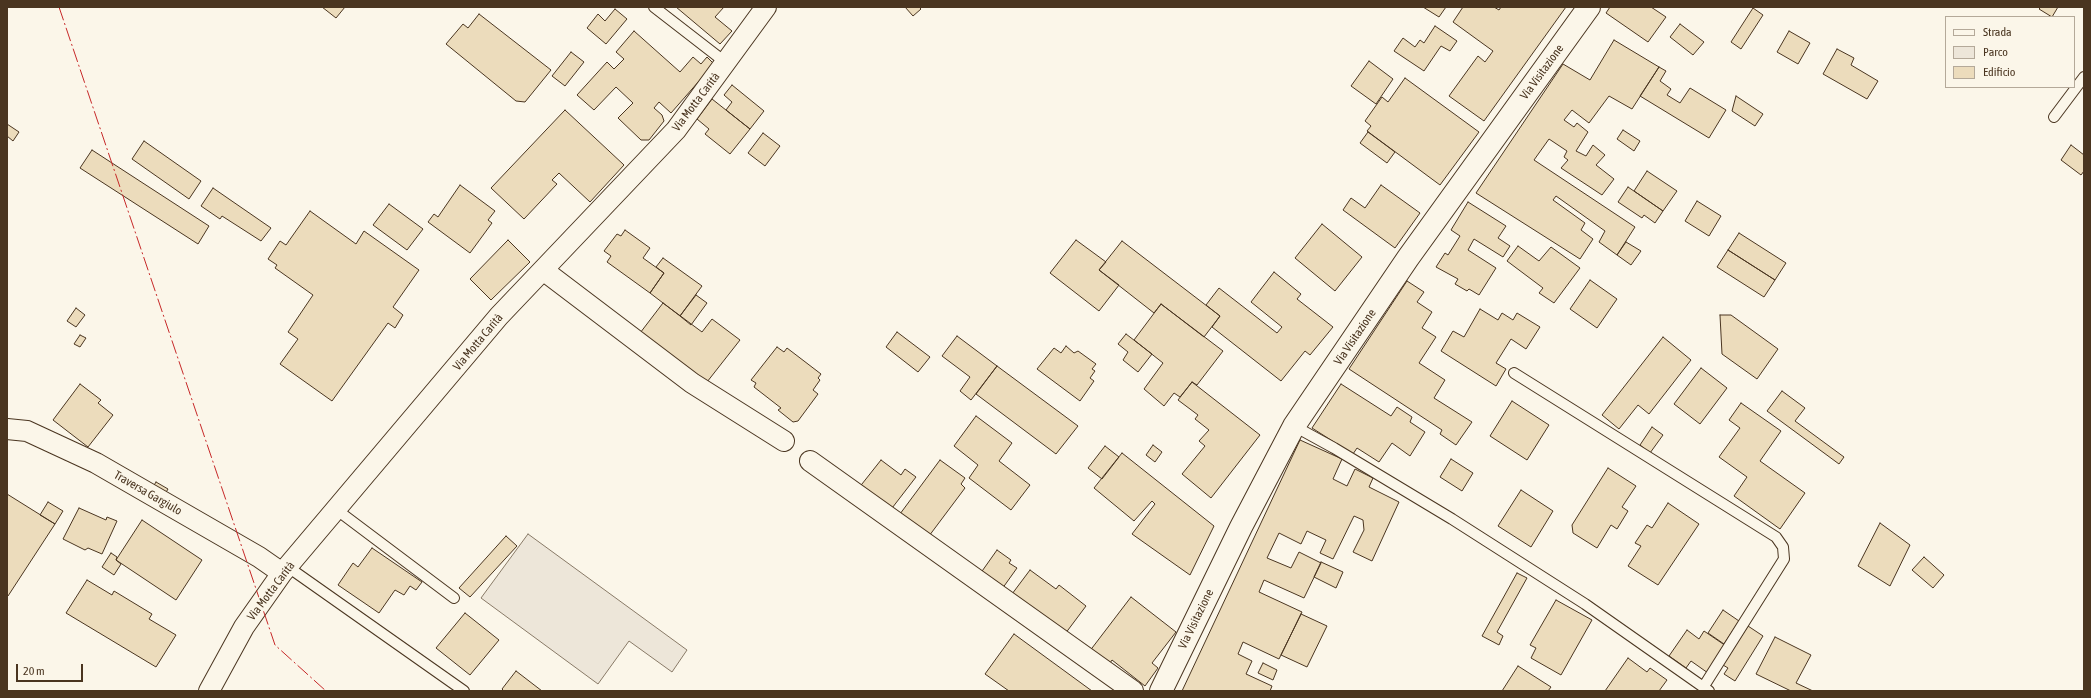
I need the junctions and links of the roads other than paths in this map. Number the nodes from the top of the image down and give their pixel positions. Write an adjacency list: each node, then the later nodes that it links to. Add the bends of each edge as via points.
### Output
1 (654, 7): 4 (lane)
2 (766, 7): 4 (street, Via Motta Carità)
3 (1589, 7): 9 (street, Via Visitazione, via 1408,258)
4 (726, 62): 7 (street, Via Motta Carità, via 676,130)
5 (2084, 77): 6 (lane)
6 (2054, 117)
7 (543, 270): 11 (street, via 692,383); 13 (street, Via Motta Carità, via 499,316)
8 (1514, 373): 16 (lane, via 1776,537 1783,547 1784,559)
9 (1294, 426): 16 (lane, via 1452,519 1585,604); 20 (street, Via Visitazione, via 1241,527)
10 (7, 429): 14 (street, Traversa Gargiulo, via 27,431 96,463)
11 (784, 441)
12 (810, 461): 19 (street)
13 (337, 510): 14 (street, Via Motta Carità); 15 (lane)
14 (285, 570): 17 (street, Via Motta Carità, via 244,627); 18 (lane)
15 (454, 598)
16 (1707, 689)
17 (209, 691)
18 (464, 691)
19 (1133, 691)
20 (1162, 691)

